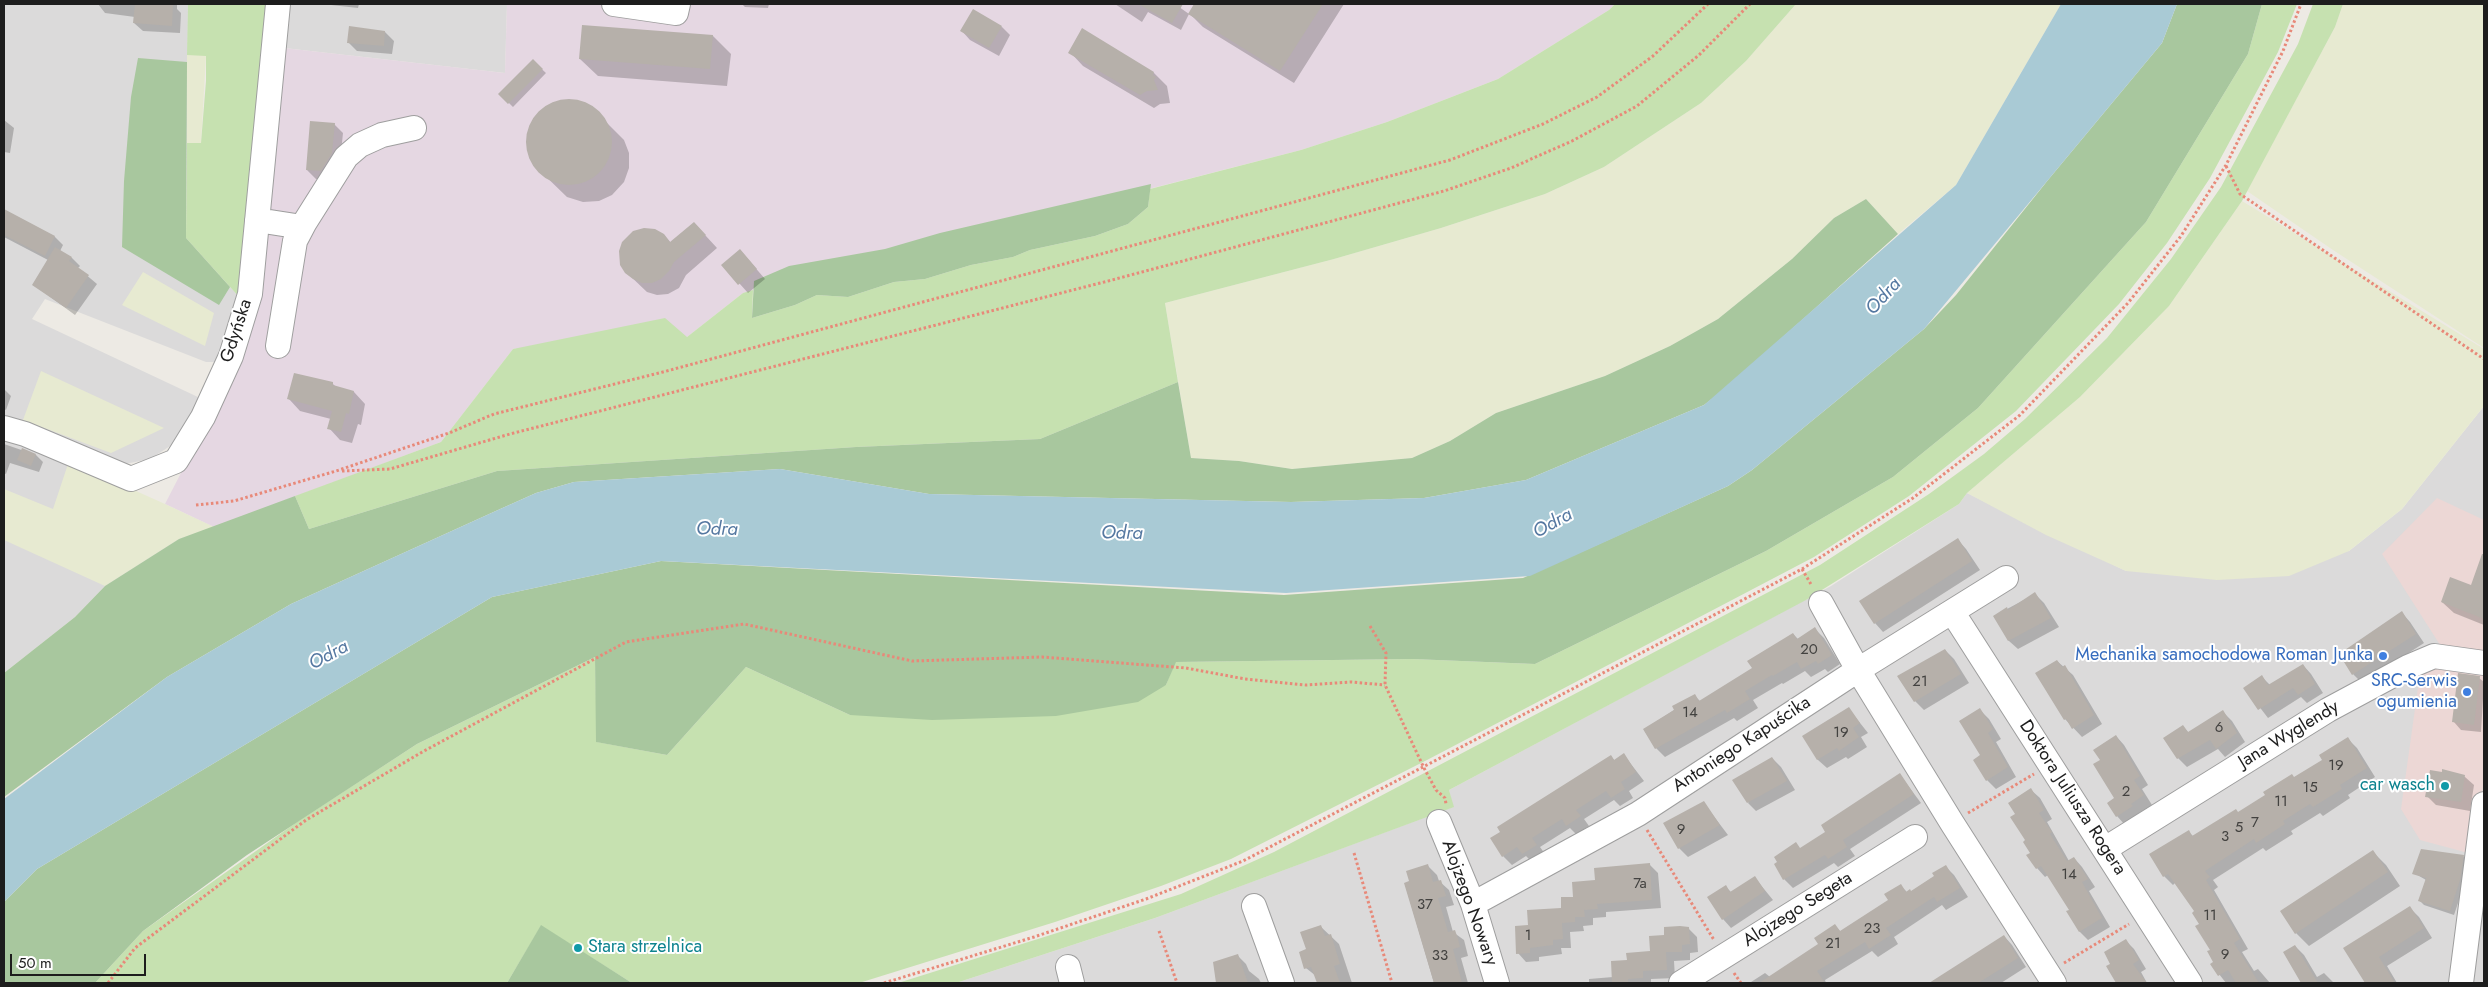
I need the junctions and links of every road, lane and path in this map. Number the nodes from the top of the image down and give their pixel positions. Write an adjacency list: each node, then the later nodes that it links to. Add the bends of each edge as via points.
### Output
1 (278, 4): 9 (street, Gdyńska)
2 (614, 4): 3 (street, via 676,13)
3 (678, 4)
4 (1708, 4): 14 (path, via 1653,56 1597,97 1543,124 1450,160 494,414 449,433)
5 (1750, 4): 14 (path, via 1699,55 1637,106 1572,141 1444,192 510,434 390,469)
6 (2301, 4): 8 (path, via 2283,51)
7 (414, 128): 10 (street, via 382,135 360,145 346,157)
8 (2226, 165): 12 (path, via 2240,194); 16 (path, via 2181,236 2128,303 2020,415 1913,498)
9 (257, 220): 10 (street); 13 (street, Gdyńska, via 250,294 231,356 203,417 176,461 131,478)
10 (302, 227): 11 (street, via 295,241)
11 (278, 346)
12 (2484, 359)
13 (4, 428)
14 (336, 471): 15 (path, via 234,501)
15 (196, 505)
16 (1802, 569): 18 (path); 25 (path)
17 (2006, 578): 19 (street, Antoniego Kapuścika)
18 (1819, 598): 22 (street)
19 (1953, 613): 22 (street, Antoniego Kapuścika); 24 (street, Doktora Juliusza Rogera)
20 (1370, 626): 23 (path, via 1386,653)
21 (2484, 663): 32 (street, Jana Wyglendy, via 2434,656 2408,667 2328,710)
22 (1858, 670): 28 (street, Antoniego Kapuścika); 30 (street)
23 (1385, 684): 25 (path); 40 (path, via 1306,684 1245,679 1186,668 1042,658 912,661 744,624 626,642 424,751 306,820 135,948)
24 (2050, 765): 30 (path); 32 (street, Doktora Juliusza Rogera)
25 (1424, 768): 26 (path); 41 (path, via 1243,861 1146,899)
26 (1436, 790)
27 (2484, 804): 49 (street)
28 (1638, 814): 34 (street, Antoniego Kapuścika); 38 (path)
29 (1440, 822): 34 (street, Alojzego Nowary)
30 (1952, 823): 39 (street)
31 (1915, 837): 38 (street, Alojzego Segeta)
32 (2105, 849): 36 (street, Doktora Juliusza Rogera)
33 (1354, 853): 44 (path)
34 (1473, 904): 45 (street, Alojzego Nowary)
35 (1254, 906): 43 (street)
36 (2146, 913): 39 (path); 48 (street, Doktora Juliusza Rogera)
37 (1159, 931): 42 (path)
38 (1724, 957): 46 (street, Alojzego Segeta); 47 (path)
39 (2051, 978)
40 (108, 983)
41 (884, 983)
42 (1177, 983)
43 (1282, 983)
44 (1392, 983)
45 (1497, 983)
46 (1680, 983)
47 (1740, 983)
48 (2190, 983)
49 (2461, 983)

